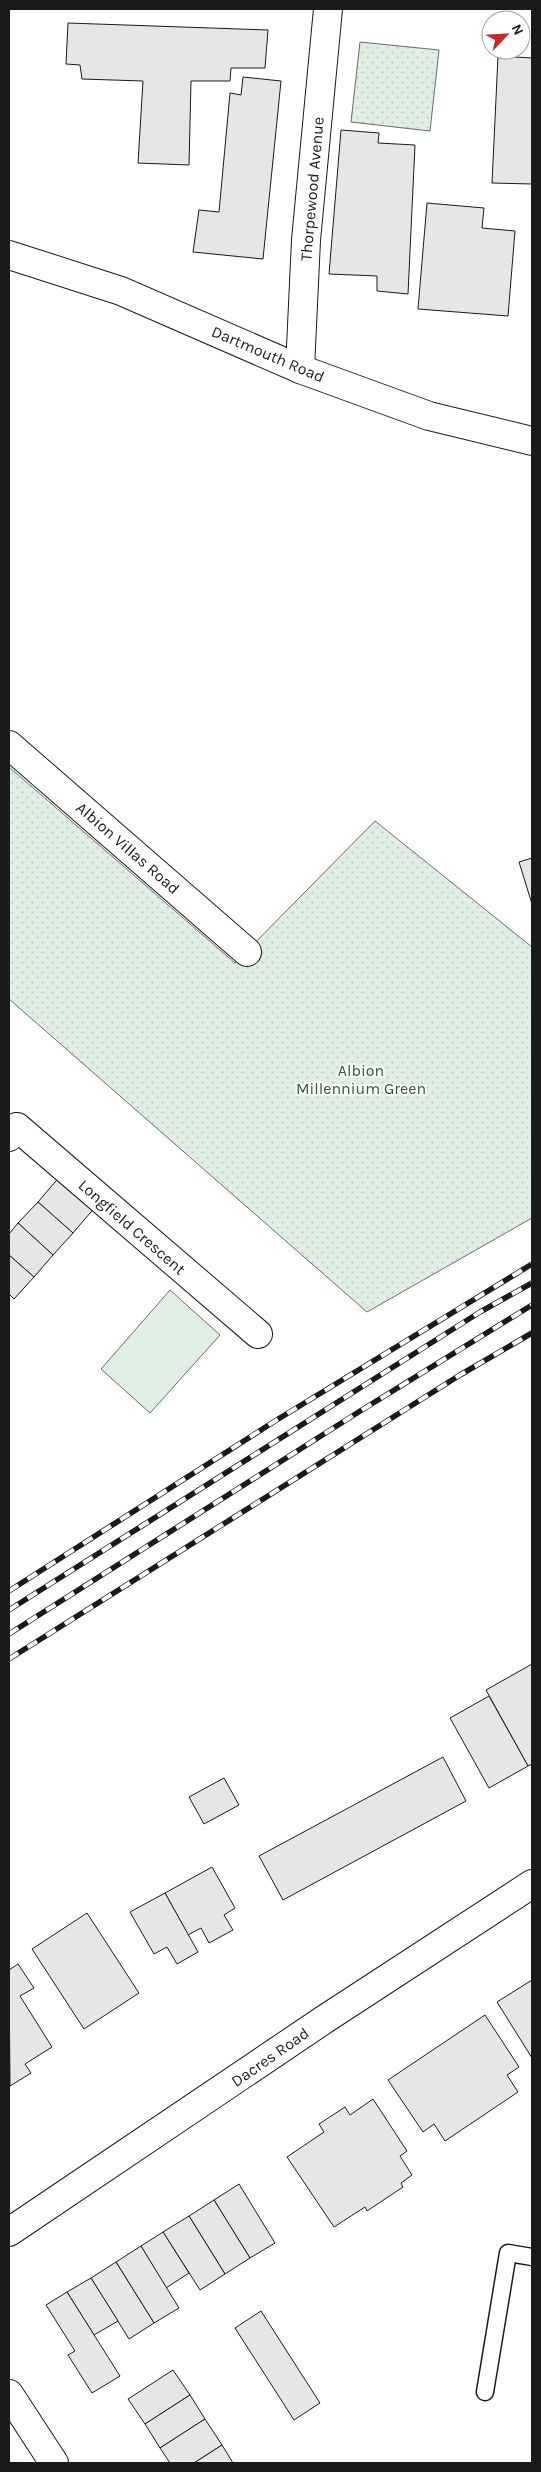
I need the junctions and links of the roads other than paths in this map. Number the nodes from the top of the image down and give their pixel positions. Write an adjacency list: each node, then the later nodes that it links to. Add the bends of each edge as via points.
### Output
1 (328, 9): 3 (street, Thorpewood Avenue, via 306,240)
2 (9, 255): 3 (street, Dartmouth Road, via 120,291)
3 (300, 369): 4 (street, Dartmouth Road, via 430,416)
4 (532, 441)
5 (9, 745): 6 (street, Albion Villas Road)
6 (246, 952)
7 (9, 1137): 8 (street, Longfield Crescent, via 18,1128)
8 (258, 1334)
9 (532, 1884): 10 (street, Dacres Road)
10 (9, 2232)
11 (532, 2257): 12 (lane, via 508,2253)
12 (485, 2392)
13 (9, 2394): 14 (street)
14 (54, 2463)

